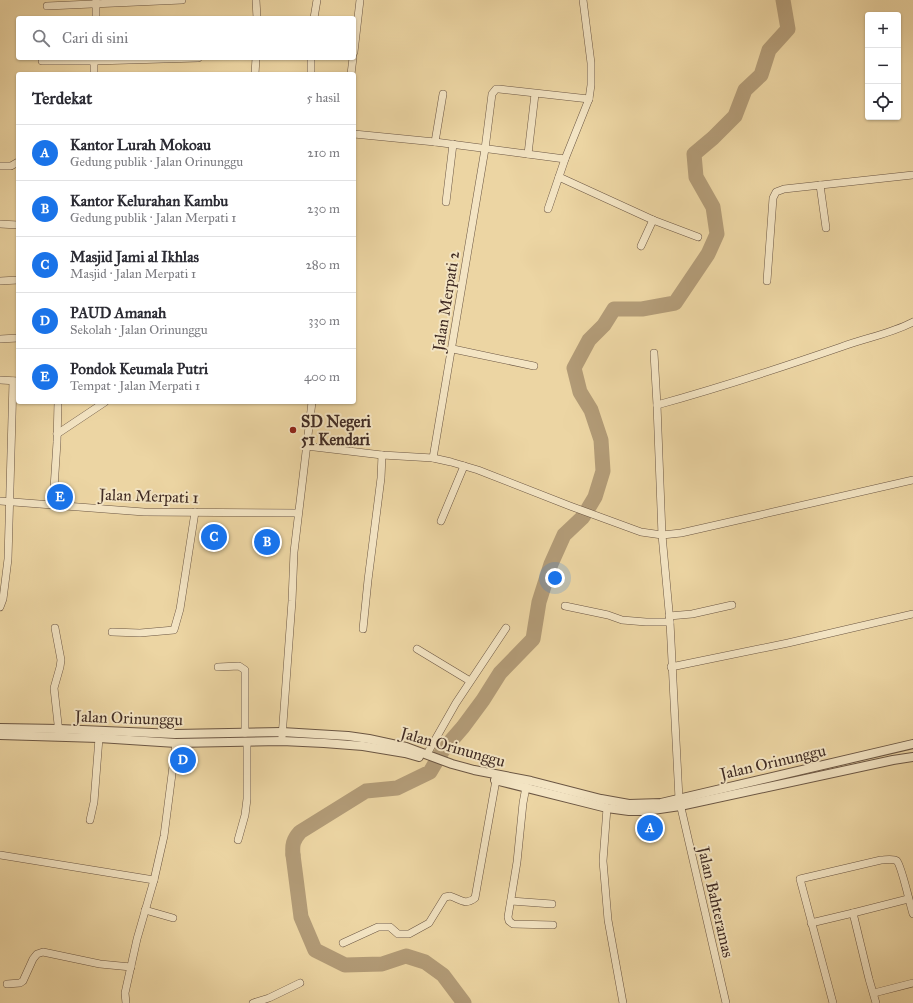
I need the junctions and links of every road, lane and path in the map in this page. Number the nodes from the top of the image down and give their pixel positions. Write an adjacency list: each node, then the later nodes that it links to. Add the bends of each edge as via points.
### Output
1 (182, 0): 6 (street)
2 (256, 0): 9 (street)
3 (317, 0): 10 (street)
4 (360, 0): 11 (street)
5 (583, 0): 23 (street, via 591,63)
6 (96, 2): 7 (street); 8 (street)
7 (47, 6)
8 (96, 16)
9 (257, 16)
10 (314, 16)
11 (356, 35)
12 (94, 60): 16 (street); 17 (street)
13 (256, 60): 18 (street)
14 (311, 60): 19 (street)
15 (353, 60): 20 (street)
16 (42, 61)
17 (94, 72)
18 (255, 72)
19 (311, 72)
20 (351, 72)
21 (444, 94): 25 (street)
22 (535, 94): 23 (street); 27 (street, Jalan Merpati 2, via 499,89 494,91); 28 (street)
23 (589, 99): 29 (street)
24 (356, 134): 25 (street)
25 (435, 142): 26 (street)
26 (453, 144): 27 (street); 35 (street)
27 (486, 148): 28 (street); 49 (street, Jalan Merpati 2)
28 (528, 154): 29 (street)
29 (565, 159): 33 (street)
30 (16, 163): 31 (street)
31 (0, 166)
32 (913, 175): 34 (street)
33 (559, 177): 36 (street); 37 (street)
34 (820, 186): 40 (street); 45 (street, via 776,192)
35 (446, 202)
36 (548, 209)
37 (653, 220): 41 (street); 42 (street)
38 (0, 224): 39 (street)
39 (16, 225)
40 (826, 228)
41 (698, 237)
42 (641, 246)
43 (16, 280): 44 (street)
44 (0, 281)
45 (767, 281)
46 (913, 322): 57 (street, via 881,336)
47 (16, 338): 48 (street)
48 (0, 339)
49 (453, 349): 51 (street); 61 (street, Jalan Merpati 2)
50 (654, 353): 57 (street, Jalan Bahteramas)
51 (534, 366)
52 (0, 380): 53 (street)
53 (16, 381): 65 (street)
54 (58, 404): 58 (street)
55 (102, 404): 58 (street)
56 (312, 404): 59 (street)
57 (657, 406): 70 (street, Jalan Bahteramas)
58 (57, 434): 66 (street)
59 (306, 446): 60 (street); 68 (street)
60 (382, 455): 61 (street); 78 (street)
61 (433, 458): 62 (street)
62 (464, 466): 69 (street); 70 (street, via 641,532)
63 (913, 480): 70 (street, via 681,533)
64 (0, 501): 65 (street, Jalan Merpati 1)
65 (10, 502): 66 (street, Jalan Merpati 1); 73 (street, via 8,559)
66 (53, 504): 67 (street, Jalan Merpati 1, via 108,510)
67 (195, 512): 68 (street, Jalan Merpati 1); 79 (street, via 180,609 174,630)
68 (298, 513): 85 (street)
69 (441, 521)
70 (662, 535): 75 (street, Jalan Bahteramas)
71 (732, 605): 75 (street)
72 (565, 606): 75 (street, via 622,620 646,622)
73 (0, 607)
74 (913, 614): 82 (street)
75 (669, 619): 82 (street, Jalan Bahteramas)
76 (55, 628): 86 (street, via 60,660 54,688)
77 (506, 628): 83 (street)
78 (363, 629)
79 (112, 632)
80 (417, 649): 83 (street)
81 (218, 667): 87 (street, via 239,666 245,670)
82 (671, 667): 99 (street, Jalan Bahteramas)
83 (470, 682): 94 (street, via 456,703)
84 (0, 728): 86 (street, Jalan Orinunggu)
85 (282, 732): 87 (street, Jalan Orinunggu); 90 (street); 94 (street, Jalan Orinunggu, via 369,739 406,747)
86 (59, 733): 87 (street, Jalan Orinunggu); 88 (street, Jalan Orinunggu); 89 (street, Jalan Orinunggu)
87 (245, 733)
88 (0, 735)
89 (99, 738): 92 (street, Jalan Orinunggu); 101 (street, via 94,802)
90 (282, 741): 91 (street, Jalan Orinunggu); 94 (street, Jalan Orinunggu, via 363,746)
91 (247, 743): 92 (street, Jalan Orinunggu); 102 (street, via 245,815)
92 (176, 744): 104 (street, via 164,836)
93 (913, 744): 99 (street, Jalan Orinunggu)
94 (430, 757): 96 (street, Jalan Orinunggu)
95 (913, 757): 99 (street, Jalan Orinunggu)
96 (451, 766): 97 (street, Jalan Orinunggu); 99 (street, Jalan Orinunggu, via 629,804)
97 (496, 780): 98 (street, Jalan Orinunggu); 114 (street, via 475,898 470,902 463,902 450,896 445,897 430,923 409,934 398,934 390,927 378,927)
98 (526, 787): 100 (street, Jalan Orinunggu); 106 (street)
99 (679, 803): 100 (street, Jalan Orinunggu, via 646,811); 123 (street, Jalan Bahteramas)
100 (607, 808): 122 (street, via 603,861 608,920)
101 (90, 820)
102 (238, 840)
103 (0, 855): 104 (street)
104 (154, 880): 108 (street)
105 (908, 899): 109 (street); 110 (street); 112 (street, via 901,870 893,860 881,860 800,879)
106 (511, 901): 107 (street); 113 (street, via 508,917 513,924)
107 (552, 904)
108 (146, 910): 111 (street); 115 (street)
109 (853, 913): 112 (street); 119 (street)
110 (913, 914)
111 (173, 918)
112 (811, 923): 124 (street)
113 (553, 925)
114 (343, 943)
115 (131, 967): 118 (street, via 100,964 43,952 33,959 23,981); 120 (street, via 125,993)
116 (300, 983): 121 (street)
117 (913, 983): 119 (street)
118 (8, 984)
119 (874, 993): 125 (street)
120 (126, 1003)
121 (253, 1003)
122 (623, 1003)
123 (726, 1003)
124 (833, 1003)
125 (876, 1003)

